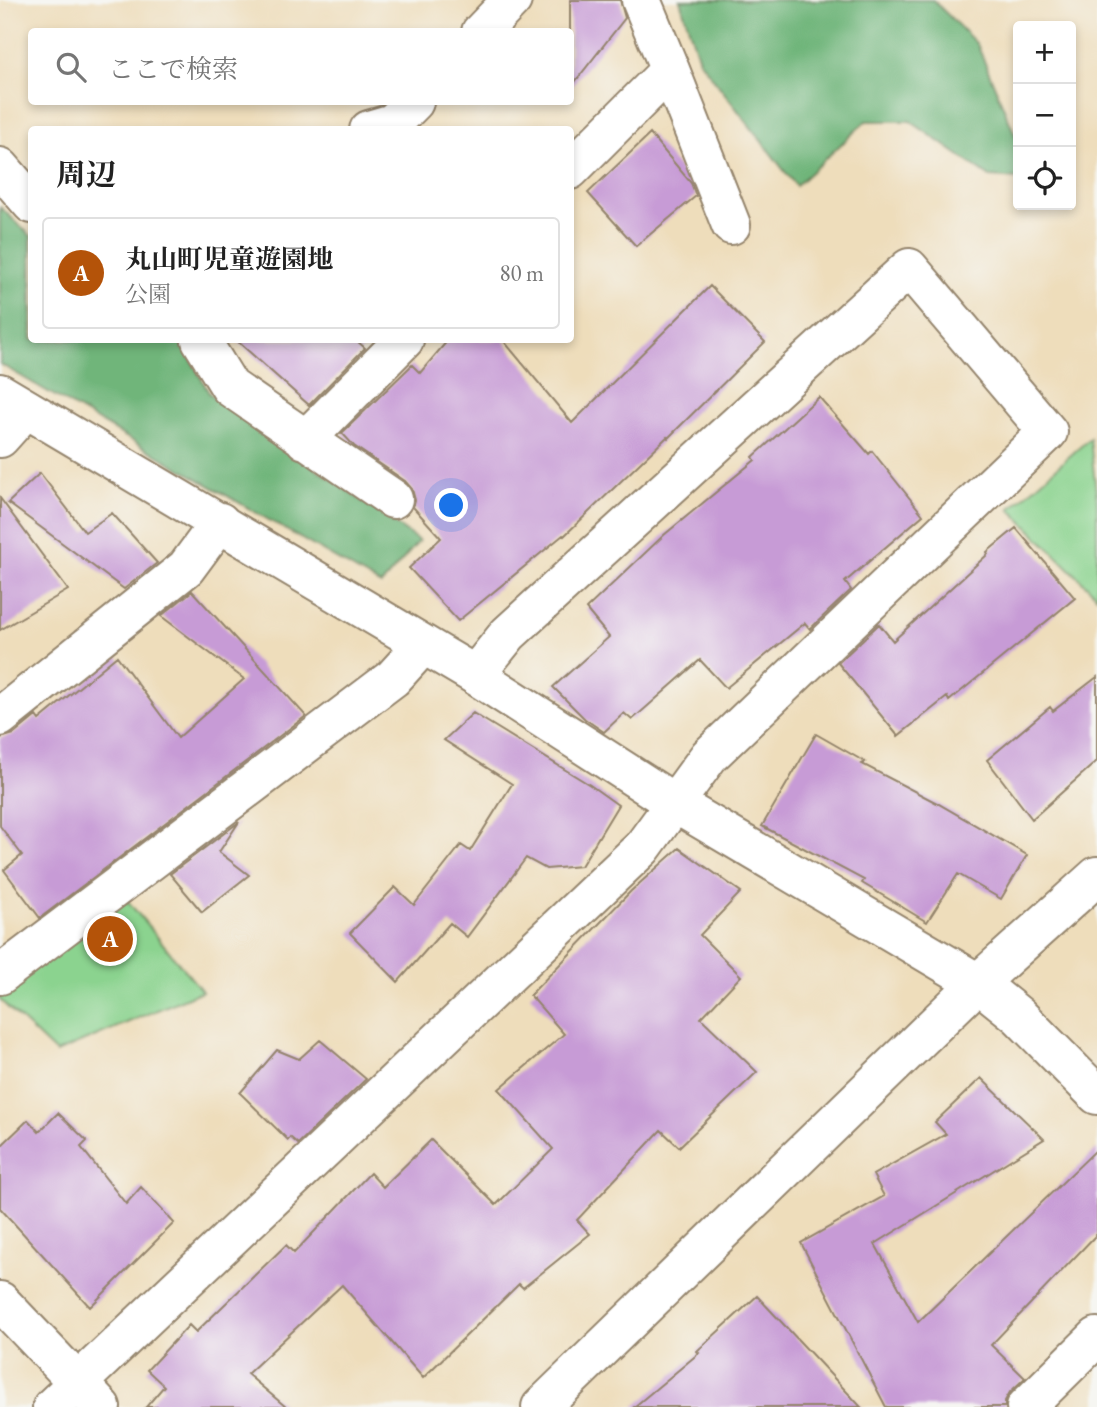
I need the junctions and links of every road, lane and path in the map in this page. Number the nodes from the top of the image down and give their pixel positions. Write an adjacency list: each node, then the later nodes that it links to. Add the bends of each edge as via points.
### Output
1 (512, 0): 3 (street)
2 (641, 0): 4 (street)
3 (485, 28)
4 (670, 70): 5 (street); 8 (street)
5 (574, 166)
6 (0, 167): 7 (street)
7 (28, 199)
8 (731, 225)
9 (203, 343): 13 (street, via 230,387)
10 (401, 343): 13 (street)
11 (13, 401): 12 (street); 15 (street)
12 (0, 438)
13 (304, 440): 14 (street)
14 (393, 499)
15 (220, 522): 16 (street); 18 (street, via 186,568)
16 (423, 645): 17 (street); 21 (street, via 393,678)
17 (475, 676): 19 (street); 19 (street, via 508,634 909,268 1048,432 709,756)
18 (0, 717)
19 (674, 803): 22 (street); 26 (street, via 642,848)
20 (1097, 876): 22 (street)
21 (0, 975)
22 (978, 982): 23 (street, via 1019,1016); 27 (street)
23 (1097, 1095)
24 (0, 1301): 26 (street)
25 (1097, 1337): 28 (street)
26 (77, 1398)
27 (541, 1407)
28 (1026, 1407)

